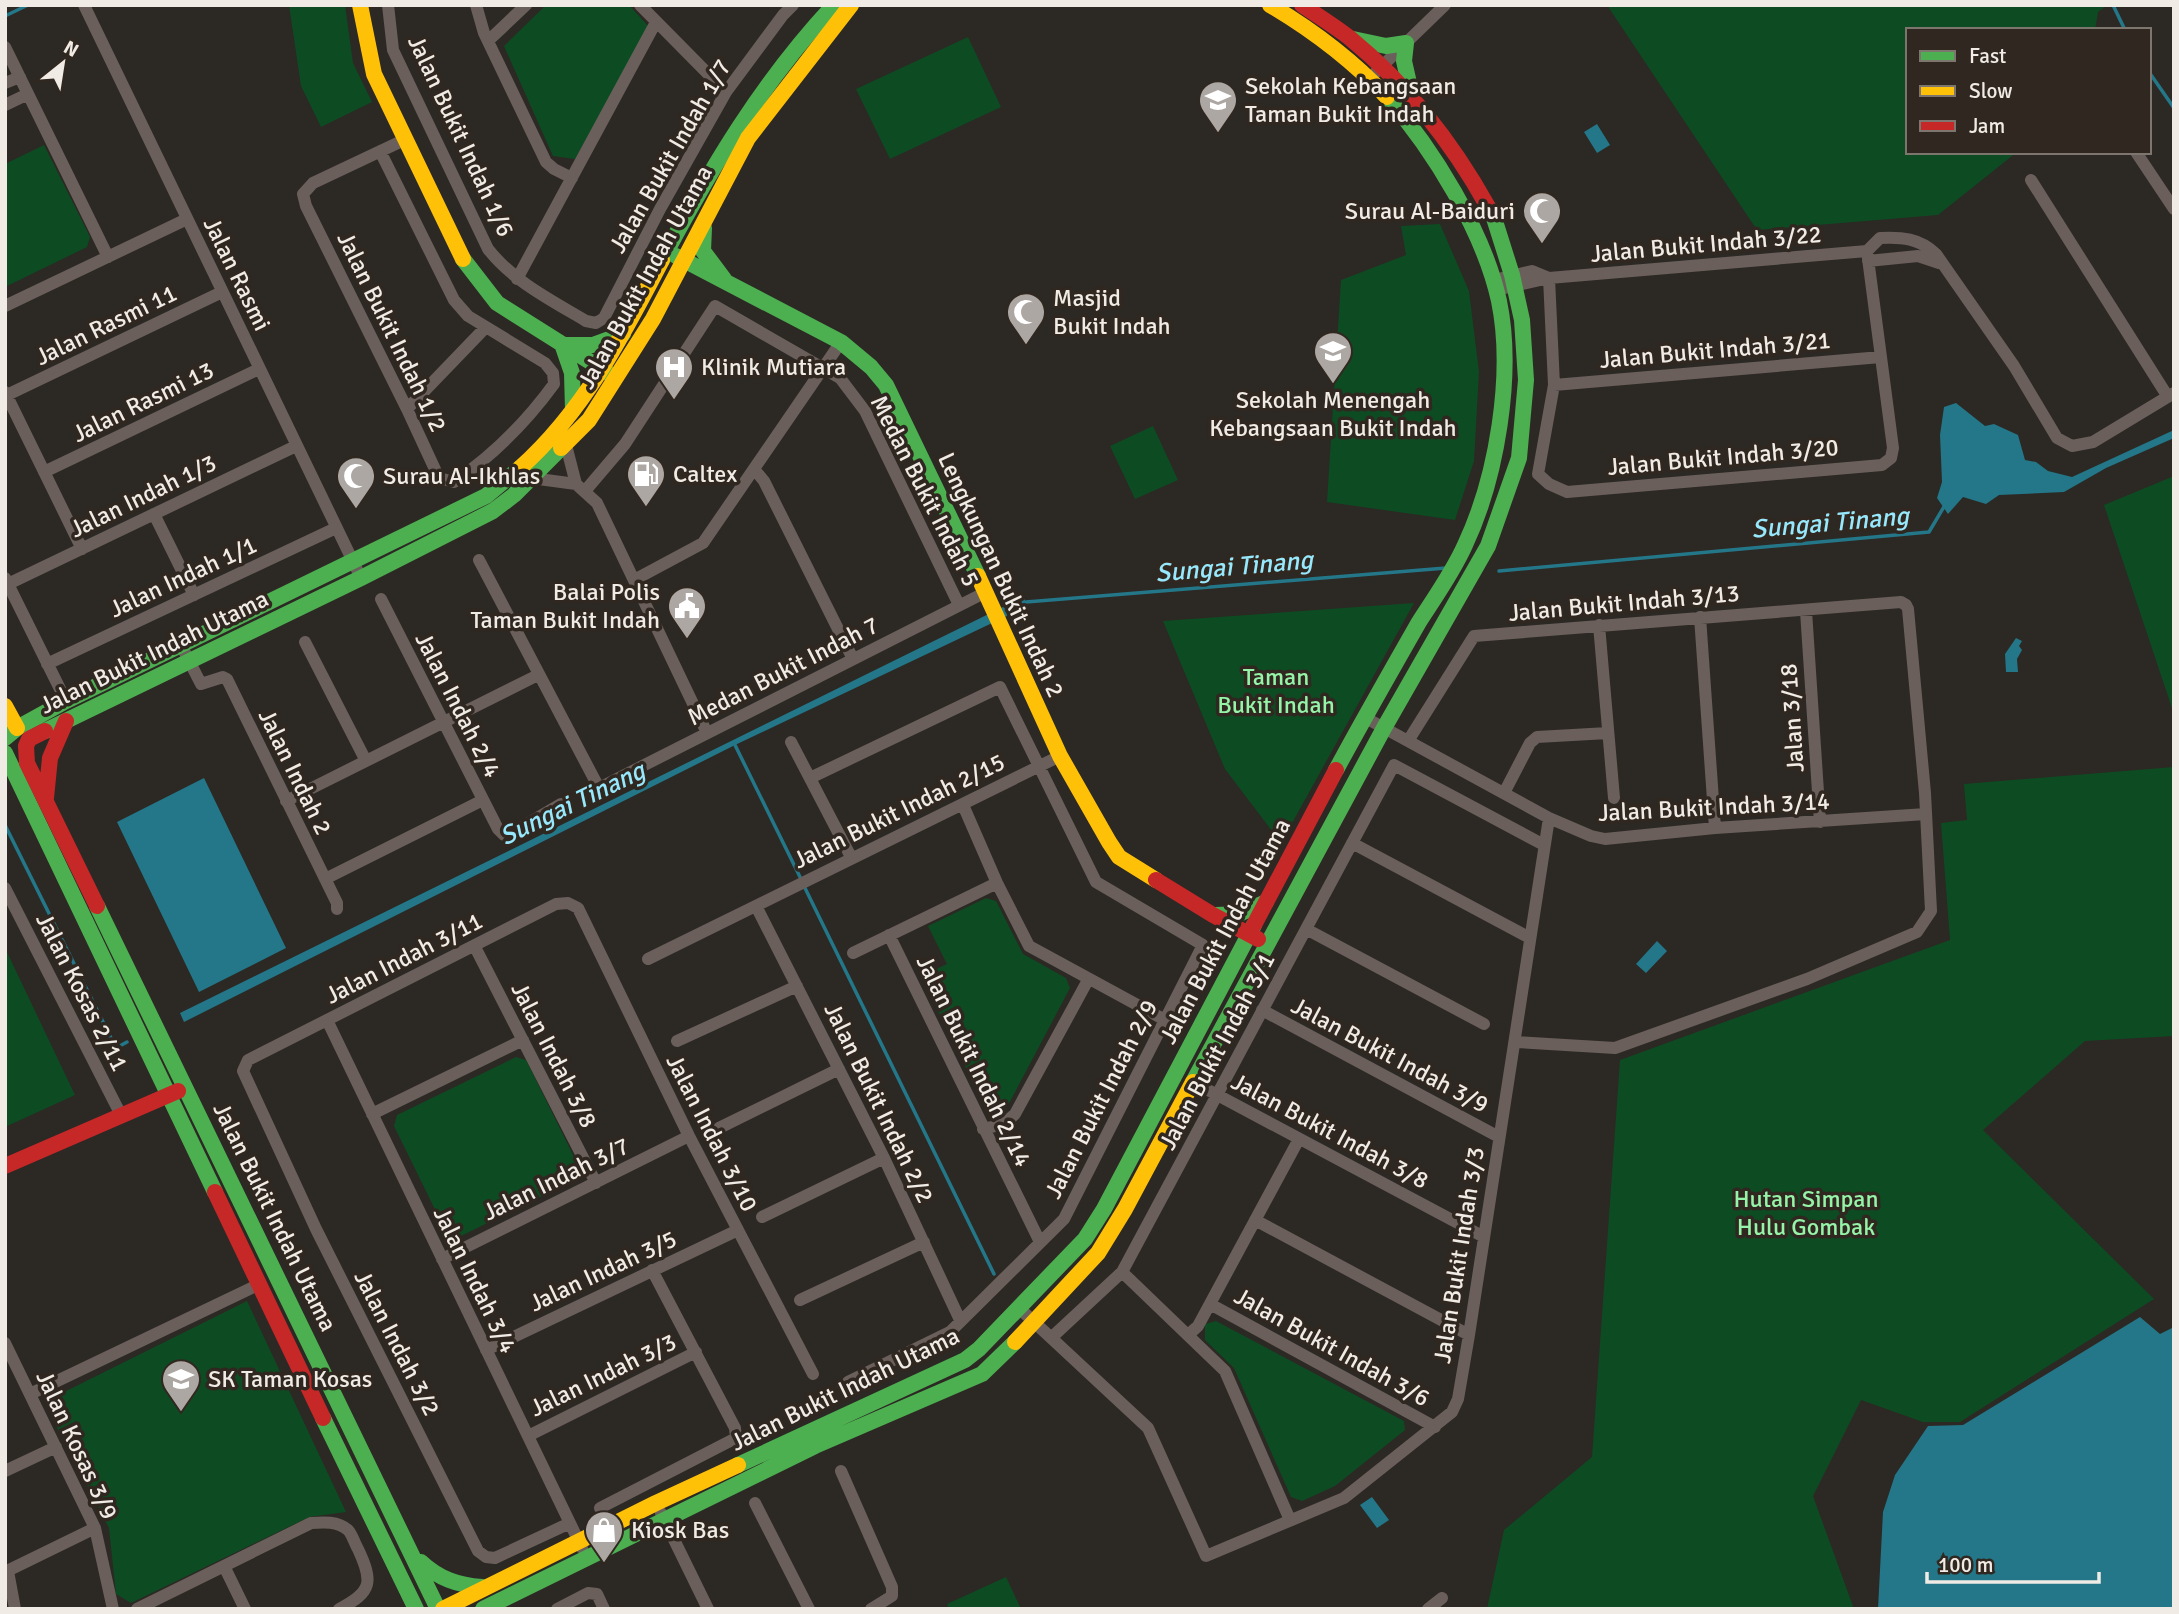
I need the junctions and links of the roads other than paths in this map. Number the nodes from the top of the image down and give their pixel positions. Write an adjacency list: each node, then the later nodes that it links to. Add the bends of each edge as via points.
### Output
1 (84, 5): 33 (street, Jalan Rasmi)
2 (360, 5): 27 (street, via 374,74)
3 (388, 5): 41 (street, Jalan Bukit Indah 1/6, via 396,57 488,249)
4 (476, 5): 16 (street)
5 (526, 5): 16 (street)
6 (640, 5): 14 (street)
7 (793, 5): 13 (street, Jalan Bukit Indah 1/7)
8 (834, 5): 35 (street, Jalan Bukit Indah Utama, via 737,128)
9 (851, 5): 34 (street, Jalan Bukit Indah Utama, via 748,138)
10 (1270, 5): 21 (street, Jalan Bukit Indah Utama, via 1302,22)
11 (1302, 5): 15 (street, Jalan Bukit Indah Utama)
12 (1445, 5): 17 (street)
13 (778, 10): 23 (street, Jalan Bukit Indah 1/7)
14 (656, 22): 23 (street); 30 (street)
15 (1351, 39): 17 (street, via 1386,46); 19 (street, Jalan Bukit Indah Utama)
16 (488, 41): 30 (street, via 546,162)
17 (1406, 43): 19 (street); 25 (street, via 1404,70)
18 (5, 47): 20 (street)
19 (1382, 66): 21 (street); 25 (street, Jalan Bukit Indah Utama)
20 (19, 77): 22 (street); 24 (street)
21 (1370, 78): 45 (street, Jalan Bukit Indah Utama, via 1408,122 1452,186)
22 (5, 83)
23 (726, 92): 48 (street, Jalan Bukit Indah 1/7, via 604,318 596,323)
24 (28, 94): 26 (street); 37 (street)
25 (1412, 96): 42 (street, Jalan Bukit Indah Utama, via 1470,174 1494,218)
26 (5, 105)
27 (404, 140): 28 (street); 52 (street, via 466,264 497,303)
28 (380, 152): 49 (street, via 454,300); 61 (street, Jalan Bukit Indah 1/2, via 313,183 303,194)
29 (2137, 154): 32 (street)
30 (572, 178): 41 (street)
31 (2031, 180): 60 (street)
32 (2174, 209)
33 (187, 219): 37 (street); 46 (street, Jalan Rasmi)
34 (705, 222): 38 (street, Jalan Bukit Indah Utama); 44 (street, via 703,251)
35 (667, 252): 38 (street, Lengkungan Bukit Indah 2); 50 (street, Jalan Bukit Indah Utama)
36 (1867, 256): 39 (street, Jalan Bukit Indah 3/22, via 1919,256); 39 (street, via 1880,238 1910,238 1932,250); 40 (street, Jalan Bukit Indah 3/22); 53 (street)
37 (108, 257): 47 (street)
38 (684, 261): 43 (street, Jalan Bukit Indah Utama); 44 (street, Lengkungan Bukit Indah 2)
39 (1945, 268): 60 (street, via 2014,366 2057,438 2072,446 2093,442)
40 (1549, 278): 42 (street, Jalan Bukit Indah 3/22, via 1532,271); 58 (street)
41 (517, 279): 48 (street, Jalan Bukit Indah 1/6)
42 (1514, 280): 45 (street, Jalan Bukit Indah 3/22); 95 (street, Jalan Bukit Indah Utama, via 1526,380 1519,458 1488,546)
43 (672, 284): 44 (street, via 702,275); 57 (street, Jalan Bukit Indah Utama)
44 (728, 284): 51 (street, Lengkungan Bukit Indah 2)
45 (1495, 285): 92 (street, Jalan Bukit Indah Utama, via 1501,317 1502,376 1486,489 1469,538)
46 (222, 292): 55 (street, Jalan Rasmi); 59 (street, Jalan Rasmi 11)
47 (5, 306)
48 (586, 321)
49 (485, 328): 61 (street); 61 (street, Jalan Bukit Indah 1/2, via 545,363 553,373 554,384 536,409 474,469 454,482 439,478)
50 (623, 334): 52 (street, via 593,345); 56 (street, Jalan Bukit Indah Utama)
51 (841, 342): 54 (street); 77 (street, Lengkungan Bukit Indah 2, via 886,385)
52 (562, 344): 56 (street); 62 (street, via 572,373)
53 (1881, 357): 58 (street, Jalan Bukit Indah 3/21); 58 (street, Jalan Bukit Indah 3/20, via 1893,448 1891,458 1882,465 1567,492 1538,474)
54 (824, 368): 65 (street); 68 (street, Medan Bukit Indah 5, via 715,306 625,444); 80 (street, Medan Bukit Indah 5, via 840,378 865,411)
55 (260, 369): 64 (street, Jalan Rasmi); 66 (street, Jalan Rasmi 13)
56 (601, 369): 57 (street); 62 (street, Jalan Bukit Indah Utama)
57 (617, 378): 63 (street, Jalan Bukit Indah Utama)
58 (1554, 386)
59 (6, 394): 66 (street)
60 (2171, 395)
61 (407, 409)
62 (573, 412): 72 (street, Jalan Bukit Indah Utama, via 521,468 486,496)
63 (566, 445): 67 (street, Jalan Bukit Indah Utama); 68 (street)
64 (296, 446): 69 (street, Jalan Indah 1/3); 70 (street, Jalan Rasmi)
65 (754, 468): 75 (street, via 703,543); 86 (street)
66 (44, 472): 71 (street)
67 (531, 478): 68 (street); 74 (street, Jalan Bukit Indah Utama, via 494,511)
68 (580, 487): 75 (street, via 597,503)
69 (155, 514): 71 (street, Jalan Indah 1/3); 78 (street)
70 (336, 528): 72 (street, Jalan Rasmi); 78 (street, Jalan Indah 1/1)
71 (82, 549): 76 (street, Jalan Indah 1/3)
72 (352, 560): 74 (street, Jalan Rasmi); 85 (street, Jalan Bukit Indah Utama)
73 (479, 560): 89 (street)
74 (361, 578): 87 (street, Jalan Bukit Indah Utama)
75 (634, 580): 97 (street)
76 (7, 581): 88 (street)
77 (986, 592): 80 (street, Medan Bukit Indah 7); 102 (street, Lengkungan Bukit Indah 2)
78 (194, 594): 88 (street, Jalan Indah 1/1)
79 (381, 600): 94 (street, Jalan Indah 2/4)
80 (959, 605): 86 (street, Medan Bukit Indah 7)
81 (1806, 611): 82 (street, Jalan Bukit Indah 3/13); 113 (street, Jalan Bukit Indah 3/13, via 1906,604); 115 (street, Jalan 3/18)
82 (1700, 617): 83 (street, Jalan Bukit Indah 3/13); 116 (street)
83 (1599, 625): 98 (street); 99 (street, Jalan Bukit Indah 3/13, via 1474,636)
84 (305, 642): 103 (street)
85 (181, 645): 87 (street); 90 (street, Jalan Bukit Indah Utama)
86 (853, 659): 97 (street, Medan Bukit Indah 7)
87 (189, 660): 93 (street, Jalan Bukit Indah Utama); 109 (street, Jalan Indah 2, via 201,684 217,677 227,680)
88 (47, 664): 90 (street)
89 (538, 675): 94 (street); 97 (street, Medan Bukit Indah 7, via 599,788)
90 (66, 701): 96 (street, Jalan Bukit Indah Utama)
91 (5, 706): 96 (street, Jalan Bukit Indah Utama)
92 (1364, 717): 95 (street, Jalan Bukit Indah 3/14); 123 (street, Jalan Bukit Indah Utama)
93 (66, 720): 110 (street, via 45,771); 110 (street, Jalan Bukit Indah Utama, via 29,739 24,747 24,757)
94 (444, 722): 103 (street); 108 (street, Jalan Indah 2/4)
95 (1384, 728): 99 (street, Jalan Bukit Indah 3/14); 132 (street, Jalan Bukit Indah Utama)
96 (11, 733)
97 (707, 733)
98 (1608, 733): 106 (street, via 1537,737); 107 (street)
99 (1408, 741): 106 (street, Jalan Bukit Indah 3/14)
100 (791, 742): 105 (street)
101 (5, 753): 150 (street, Jalan Bukit Indah Utama)
102 (1060, 756): 104 (street, Jalan Bukit Indah 2/15); 127 (street, Lengkungan Bukit Indah 2, via 1119,857)
103 (366, 761): 109 (street)
104 (1038, 766): 105 (street, via 1000,687); 112 (street, Jalan Bukit Indah 2/15); 141 (street, Jalan Bukit Indah 2/9, via 1096,882 1203,945)
105 (810, 778): 119 (street)
106 (1504, 793): 114 (street, Jalan Bukit Indah 3/14)
107 (1614, 798)
108 (483, 800): 111 (street, Jalan Indah 2/4, via 504,835); 120 (street)
109 (286, 801): 120 (street, Jalan Indah 2)
110 (46, 803): 149 (street, Jalan Bukit Indah Utama)
111 (561, 804)
112 (963, 805): 119 (street, Jalan Bukit Indah 2/15); 121 (street)
113 (1926, 814): 115 (street, Jalan Bukit Indah 3/14); 145 (street, via 1931,911 1917,932 1807,979 1615,1048)
114 (1549, 818): 116 (street, Jalan Bukit Indah 3/14, via 1605,839); 118 (street, Jalan Bukit Indah 3/3)
115 (1820, 822): 116 (street, Jalan Bukit Indah 3/14)
116 (1715, 828)
117 (1352, 843): 118 (street, Jalan Bukit Indah 3/1, via 1394,765); 128 (street, Jalan Bukit Indah 3/1); 131 (street)
118 (1544, 845): 131 (street, Jalan Bukit Indah 3/3)
119 (851, 858): 124 (street, Jalan Bukit Indah 2/15)
120 (325, 879): 125 (street, Jalan Indah 2)
121 (997, 883): 130 (street); 137 (street, via 1029,946)
122 (5, 888): 153 (street, Jalan Kosas 2/11)
123 (1266, 902): 127 (street, via 1239,914); 129 (street, Jalan Bukit Indah Utama)
124 (757, 906): 135 (street, Jalan Bukit Indah 2/15); 138 (street, Jalan Bukit Indah 2/2)
125 (337, 908)
126 (578, 908): 133 (street, Jalan Indah 3/11, via 556,904); 156 (street, Jalan Indah 3/10)
127 (1213, 915): 129 (street, Lengkungan Bukit Indah 2); 136 (street, via 1231,937)
128 (1306, 929): 139 (street, Jalan Bukit Indah 3/1); 142 (street)
129 (1249, 934): 132 (street, Lengkungan Bukit Indah 2); 136 (street, Jalan Bukit Indah Utama)
130 (889, 935): 134 (street); 155 (street, Jalan Bukit Indah 2/14)
131 (1530, 938): 145 (street, Jalan Bukit Indah 3/3)
132 (1268, 944): 148 (street, Jalan Bukit Indah Utama)
133 (475, 947): 140 (street, Jalan Indah 3/11); 143 (street, Jalan Indah 3/8)
134 (853, 954)
135 (648, 959)
136 (1234, 963): 174 (street, Jalan Bukit Indah Utama, via 1104,1209 1085,1239)
137 (1088, 979): 141 (street); 155 (street, via 1015,1114 1004,1124)
138 (797, 986): 144 (street); 147 (street, Jalan Bukit Indah 2/2)
139 (1262, 1010): 151 (street, Jalan Bukit Indah 3/1); 157 (street, Jalan Bukit Indah 3/9)
140 (327, 1020): 146 (street, Jalan Indah 3/11); 152 (street, Jalan Indah 3/4)
141 (1165, 1020): 167 (street, Jalan Bukit Indah 2/9, via 1064,1219)
142 (1484, 1024)
143 (523, 1040): 152 (street); 161 (street, Jalan Indah 3/8)
144 (677, 1041)
145 (1516, 1042): 157 (street, Jalan Bukit Indah 3/3)
146 (248, 1060): 196 (street, Jalan Indah 3/2, via 243,1071 316,1229 478,1551 495,1558)
147 (839, 1069): 154 (street); 159 (street, Jalan Bukit Indah 2/2)
148 (1193, 1082): 151 (street, Jalan Bukit Indah 3/8); 176 (street, Jalan Bukit Indah Utama, via 1098,1253)
149 (186, 1087): 150 (street); 199 (street, Jalan Bukit Indah Utama)
150 (170, 1094): 153 (street); 171 (street, Jalan Bukit Indah Utama)
151 (1217, 1095): 158 (street, Jalan Bukit Indah 3/8); 170 (street, Jalan Bukit Indah 3/1)
152 (372, 1114): 168 (street, Jalan Indah 3/4)
153 (121, 1115): 160 (street)
154 (719, 1128)
155 (983, 1129): 167 (street, Jalan Bukit Indah 2/14)
156 (689, 1136): 161 (street, Jalan Indah 3/7); 164 (street, Jalan Indah 3/10)
157 (1499, 1137): 165 (street, Jalan Bukit Indah 3/3)
158 (1300, 1139): 163 (street); 165 (street, Jalan Bukit Indah 3/8)
159 (884, 1158): 162 (street); 166 (street, Jalan Bukit Indah 2/2)
160 (5, 1166)
161 (596, 1183): 168 (street, Jalan Indah 3/7)
162 (762, 1217)
163 (1255, 1220): 173 (street); 178 (street)
164 (738, 1230): 169 (street, Jalan Indah 3/5); 183 (street, Jalan Indah 3/10)
165 (1484, 1237): 178 (street, Jalan Bukit Indah 3/3)
166 (924, 1242): 172 (street); 175 (street, Jalan Bukit Indah 2/2)
167 (1040, 1242): 175 (street, Jalan Bukit Indah 2/9)
168 (442, 1259): 181 (street, Jalan Indah 3/4)
169 (652, 1270): 181 (street, Jalan Indah 3/5); 182 (street)
170 (1122, 1272): 177 (street); 179 (street, Jalan Bukit Indah 3/1)
171 (258, 1285): 185 (street); 211 (street, Jalan Bukit Indah Utama)
172 (800, 1300)
173 (1209, 1304): 177 (street); 186 (street, Jalan Bukit Indah 3/6)
174 (1019, 1308): 176 (street); 191 (street, Jalan Bukit Indah Utama, via 965,1360)
175 (960, 1320): 184 (street, Jalan Bukit Indah 2/9, via 950,1332)
176 (1033, 1321): 179 (street); 194 (street, Jalan Bukit Indah Utama, via 982,1374 815,1446)
177 (1188, 1335): 195 (street, via 1225,1371)
178 (1469, 1335): 186 (street, Jalan Bukit Indah 3/3, via 1458,1399 1452,1412)
179 (1051, 1338): 195 (street, Jalan Bukit Indah 3/3, via 1148,1428 1206,1556)
180 (5, 1343): 185 (street, Jalan Kosas 3/9)
181 (486, 1350): 187 (street, Jalan Indah 3/4)
182 (696, 1352): 187 (street, Jalan Indah 3/3); 193 (street, via 736,1438)
183 (813, 1374)
184 (848, 1382)
185 (30, 1394): 188 (street, Jalan Kosas 3/9)
186 (1435, 1427): 195 (street, Jalan Bukit Indah 3/3, via 1344,1498)
187 (528, 1436): 196 (street, Jalan Indah 3/4)
188 (56, 1447): 189 (street); 197 (street, Jalan Kosas 3/9)
189 (5, 1471)
190 (841, 1471): 217 (street, via 892,1587 892,1596)
191 (656, 1503): 194 (street); 198 (street, Jalan Bukit Indah Utama)
192 (755, 1503): 216 (street)
193 (600, 1507)
194 (664, 1519): 200 (street, Jalan Bukit Indah Utama); 215 (street)
195 (1290, 1520)
196 (570, 1523): 198 (street, Jalan Indah 3/4)
197 (95, 1528): 202 (street); 207 (street, Jalan Kosas 3/9)
198 (579, 1542): 200 (street, Jalan Indah 3/4); 203 (street, Jalan Bukit Indah Utama)
199 (412, 1553): 203 (street, via 434,1575 461,1586); 212 (street, Jalan Bukit Indah Utama)
200 (586, 1558): 205 (street, Jalan Bukit Indah Utama)
201 (224, 1566): 208 (street); 209 (street); 210 (street, via 311,1523 329,1521 348,1530 369,1572 365,1591)
202 (7, 1571): 206 (street)
203 (487, 1587): 212 (street, Jalan Bukit Indah Utama)
204 (1442, 1598): 218 (street)
205 (491, 1607)
206 (15, 1609)
207 (113, 1609)
208 (137, 1609)
209 (245, 1609)
210 (339, 1609)
211 (416, 1609)
212 (440, 1609)
213 (556, 1609): 214 (street, via 588,1593 597,1594)
214 (604, 1609)
215 (708, 1609)
216 (808, 1609)
217 (871, 1609)
218 (1428, 1609)

